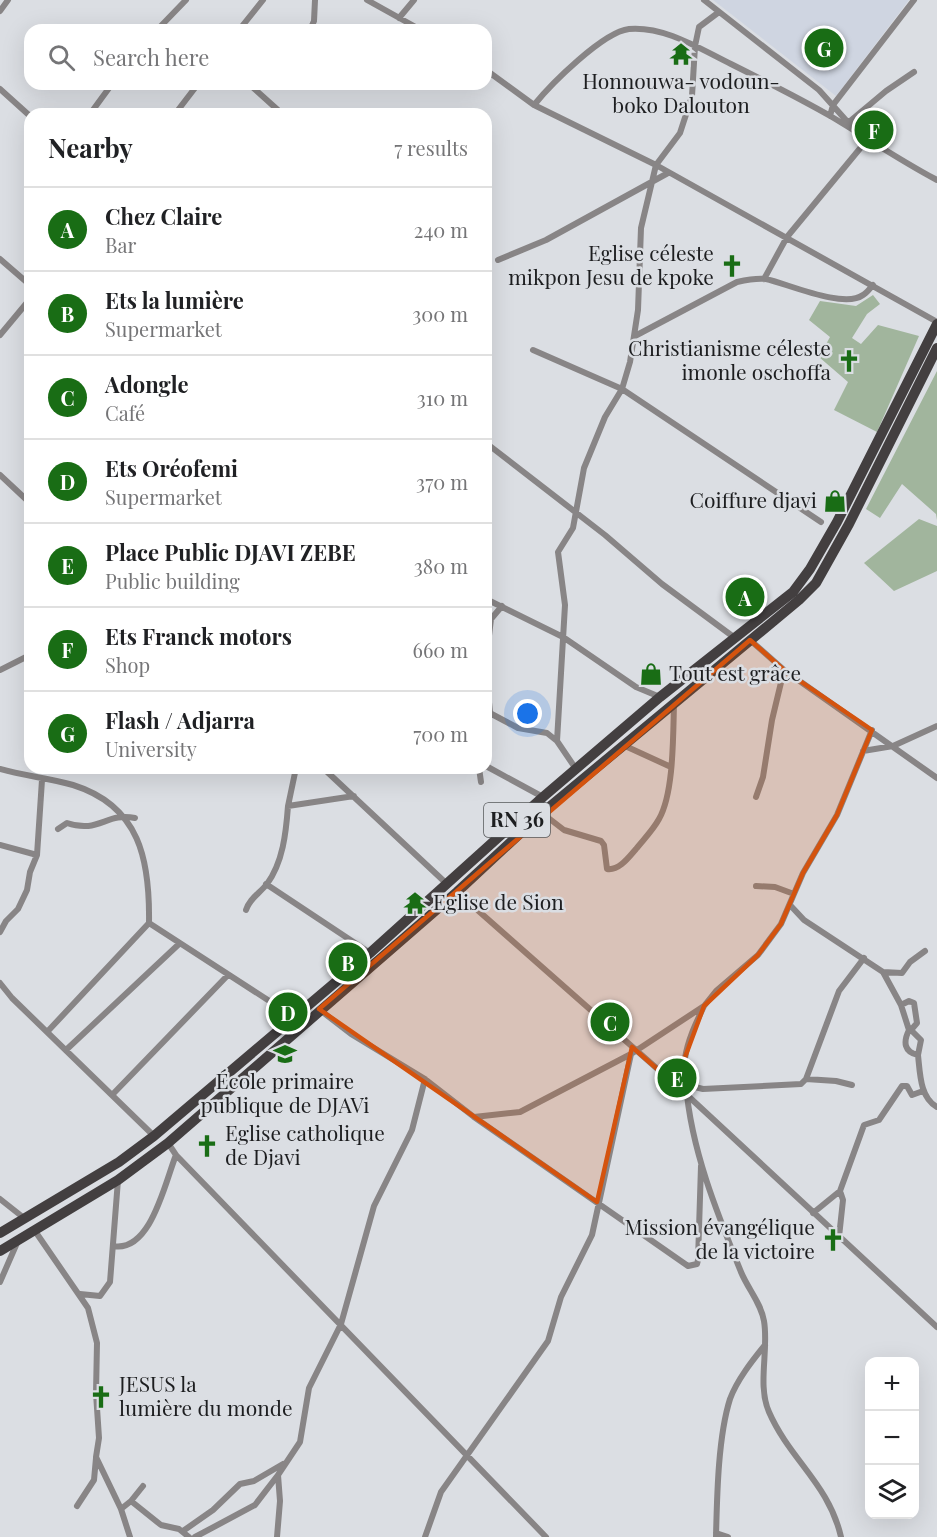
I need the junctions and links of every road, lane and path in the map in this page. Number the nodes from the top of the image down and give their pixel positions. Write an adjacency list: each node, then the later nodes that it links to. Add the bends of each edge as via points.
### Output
1 (8, 0): 9 (street)
2 (186, 0): 12 (street)
3 (263, 0): 13 (street)
4 (315, 0): 14 (street)
5 (367, 0): 11 (street)
6 (414, 0): 11 (street)
7 (704, 0): 10 (street)
8 (914, 0): 24 (street)
9 (0, 11)
10 (719, 12): 16 (street, via 699,27); 24 (street)
11 (399, 18): 15 (street)
12 (163, 24)
13 (244, 24)
14 (313, 24)
15 (410, 24)
16 (695, 46): 23 (street, via 654,31 621,31 575,64); 29 (street); 33 (street, via 692,96 680,133)
17 (914, 72): 30 (street)
18 (492, 74): 23 (street)
19 (0, 89): 28 (street)
20 (108, 90): 25 (street)
21 (193, 90): 26 (street)
22 (256, 90): 27 (street)
23 (534, 105): 33 (street)
24 (833, 105): 29 (street); 30 (street)
25 (94, 108)
26 (180, 108)
27 (276, 108)
28 (24, 111)
29 (830, 116): 31 (street)
30 (849, 122): 31 (street)
31 (854, 131): 32 (street)
32 (867, 140): 35 (street); 37 (street)
33 (656, 165): 34 (street); 36 (street)
34 (668, 173): 36 (street); 37 (street)
35 (937, 180)
36 (651, 182): 39 (street, via 546,240); 46 (street, via 640,237)
37 (787, 237): 40 (street); 42 (street)
38 (0, 259): 41 (street)
39 (498, 260)
40 (764, 279): 42 (street, via 820,295 853,299); 46 (street, via 737,282)
41 (24, 280)
42 (873, 285): 44 (street)
43 (24, 306): 45 (street)
44 (937, 323): 59 (main road, RN 36, via 810,569 792,592)
45 (0, 335)
46 (635, 336): 49 (street)
47 (937, 348): 60 (main road, RN 36, via 816,583)
48 (533, 350): 49 (street)
49 (622, 389): 53 (street, via 587,460); 54 (street)
50 (492, 448): 53 (street)
51 (0, 475): 52 (street)
52 (24, 497)
53 (576, 514): 58 (street, via 573,528 558,552 566,591); 59 (street, via 662,585)
54 (821, 522)
55 (492, 602): 56 (street)
56 (502, 606): 57 (street); 58 (street)
57 (492, 619)
58 (563, 637): 64 (street, via 636,687); 69 (street)
59 (736, 638): 64 (main road, RN 36)
60 (750, 640): 63 (street); 65 (main road, RN 36)
61 (24, 658): 62 (street)
62 (0, 670)
63 (784, 670): 68 (street); 84 (street)
64 (660, 697): 76 (main road, RN 36)
65 (674, 702): 70 (main road, RN 36); 73 (street)
66 (492, 713): 69 (street, via 518,728 547,733)
67 (937, 726): 71 (street)
68 (872, 730): 71 (street); 72 (street)
69 (557, 741): 76 (street)
70 (623, 745): 73 (street); 87 (main road, RN 36)
71 (893, 746): 72 (street); 80 (street)
72 (863, 751): 97 (street, via 837,815)
73 (670, 767): 87 (street, via 667,797 659,820 630,857 615,868 607,869 604,865 601,841 564,830)
74 (0, 769): 81 (street)
75 (492, 769): 85 (street)
76 (576, 769): 85 (main road, RN 36)
77 (295, 774): 86 (street)
78 (330, 774): 83 (street)
79 (480, 774): 82 (street)
80 (937, 778)
81 (42, 780): 88 (street, via 93,793); 92 (street)
82 (481, 782)
83 (354, 796): 86 (street); 94 (street)
84 (756, 796)
85 (543, 797): 94 (main road, RN 36)
86 (288, 806): 93 (street, via 283,849)
87 (542, 813): 96 (main road, RN 36)
88 (123, 816): 89 (street); 90 (street, via 95,827 67,823); 100 (street, via 144,855)
89 (135, 818)
90 (58, 829)
91 (0, 845): 92 (street)
92 (37, 855): 101 (street, via 18,909)
93 (266, 884): 99 (street, via 248,902); 104 (street)
94 (448, 885): 104 (main road, RN 36)
95 (756, 886): 97 (street)
96 (457, 892): 111 (main road, RN 36); 116 (street)
97 (794, 894): 98 (street)
98 (790, 905): 105 (street, via 804,920); 110 (street, via 768,944)
99 (246, 910)
100 (149, 923): 102 (street); 114 (street)
101 (0, 932)
102 (179, 944): 107 (street); 115 (street)
103 (925, 951): 106 (street, via 902,973)
104 (370, 953): 112 (main road, RN 36)
105 (864, 958): 106 (street); 119 (street, via 839,991)
106 (883, 972): 109 (street)
107 (228, 975): 112 (street); 123 (street)
108 (0, 983): 114 (street)
109 (901, 1005): 113 (street); 113 (street, via 914,1003 917,1023)
110 (704, 1006): 116 (street); 120 (street, via 684,1060)
111 (319, 1009): 118 (street, via 351,1034); 128 (main road, RN 36)
112 (291, 1019): 127 (main road, RN 36)
113 (910, 1030): 117 (street, via 921,1040); 117 (street, via 904,1040 906,1047)
114 (48, 1031): 115 (street)
115 (66, 1050): 123 (street)
116 (633, 1052): 124 (street); 126 (street, via 520,1112); 134 (street)
117 (918, 1055): 122 (street)
118 (425, 1079): 126 (street); 145 (street, via 412,1131 374,1206)
119 (806, 1079): 120 (street, via 801,1084 703,1089); 121 (street)
120 (687, 1085): 124 (street)
121 (852, 1085)
122 (923, 1091): 125 (street, via 928,1102); 132 (street, via 912,1095 907,1086 902,1086 879,1120 864,1125)
123 (112, 1095): 127 (street)
124 (687, 1095): 130 (street); 135 (street)
125 (937, 1107)
126 (474, 1117): 134 (street)
127 (154, 1136): 136 (main road, RN 36, via 119,1162)
128 (168, 1143): 129 (street); 131 (main road, RN 36)
129 (176, 1155): 141 (street, via 146,1228 133,1244 125,1248); 145 (street)
130 (701, 1163): 134 (street, via 698,1260 693,1266); 147 (street, via 742,1275 759,1304)
131 (118, 1180): 137 (main road, RN 36); 141 (street)
132 (840, 1191): 135 (street); 139 (street, via 843,1200)
133 (0, 1198): 136 (street)
134 (597, 1202): 148 (street, via 592,1235 561,1297 548,1341)
135 (813, 1213): 139 (street)
136 (24, 1218): 138 (main road, RN 36)
137 (36, 1231): 140 (main road, RN 36); 144 (street)
138 (0, 1233)
139 (839, 1237): 146 (street)
140 (18, 1240): 142 (main road, RN 36); 143 (street)
141 (113, 1246): 144 (street, via 106,1291 100,1296)
142 (0, 1251)
143 (0, 1282)
144 (80, 1294): 149 (street, via 97,1343)
145 (341, 1324): 148 (street); 150 (street, via 309,1388 300,1442)
146 (937, 1327)
147 (766, 1345): 157 (street, via 730,1400 717,1496); 165 (street, via 768,1409 796,1459 828,1498)
148 (467, 1456): 162 (street, via 441,1492); 163 (street)
149 (96, 1457): 154 (street, via 94,1480); 155 (street)
150 (284, 1463): 151 (street); 156 (street, via 254,1481 240,1484)
151 (278, 1475): 160 (street, via 255,1505); 161 (street)
152 (143, 1486): 153 (street)
153 (131, 1501): 155 (street); 156 (street, via 161,1525)
154 (77, 1506)
155 (121, 1509): 158 (street)
156 (183, 1531): 159 (street)
157 (716, 1535): 164 (street)
158 (130, 1537)
159 (189, 1537)
160 (195, 1537)
161 (277, 1537)
162 (425, 1537)
163 (546, 1537)
164 (728, 1537)
165 (841, 1537)

